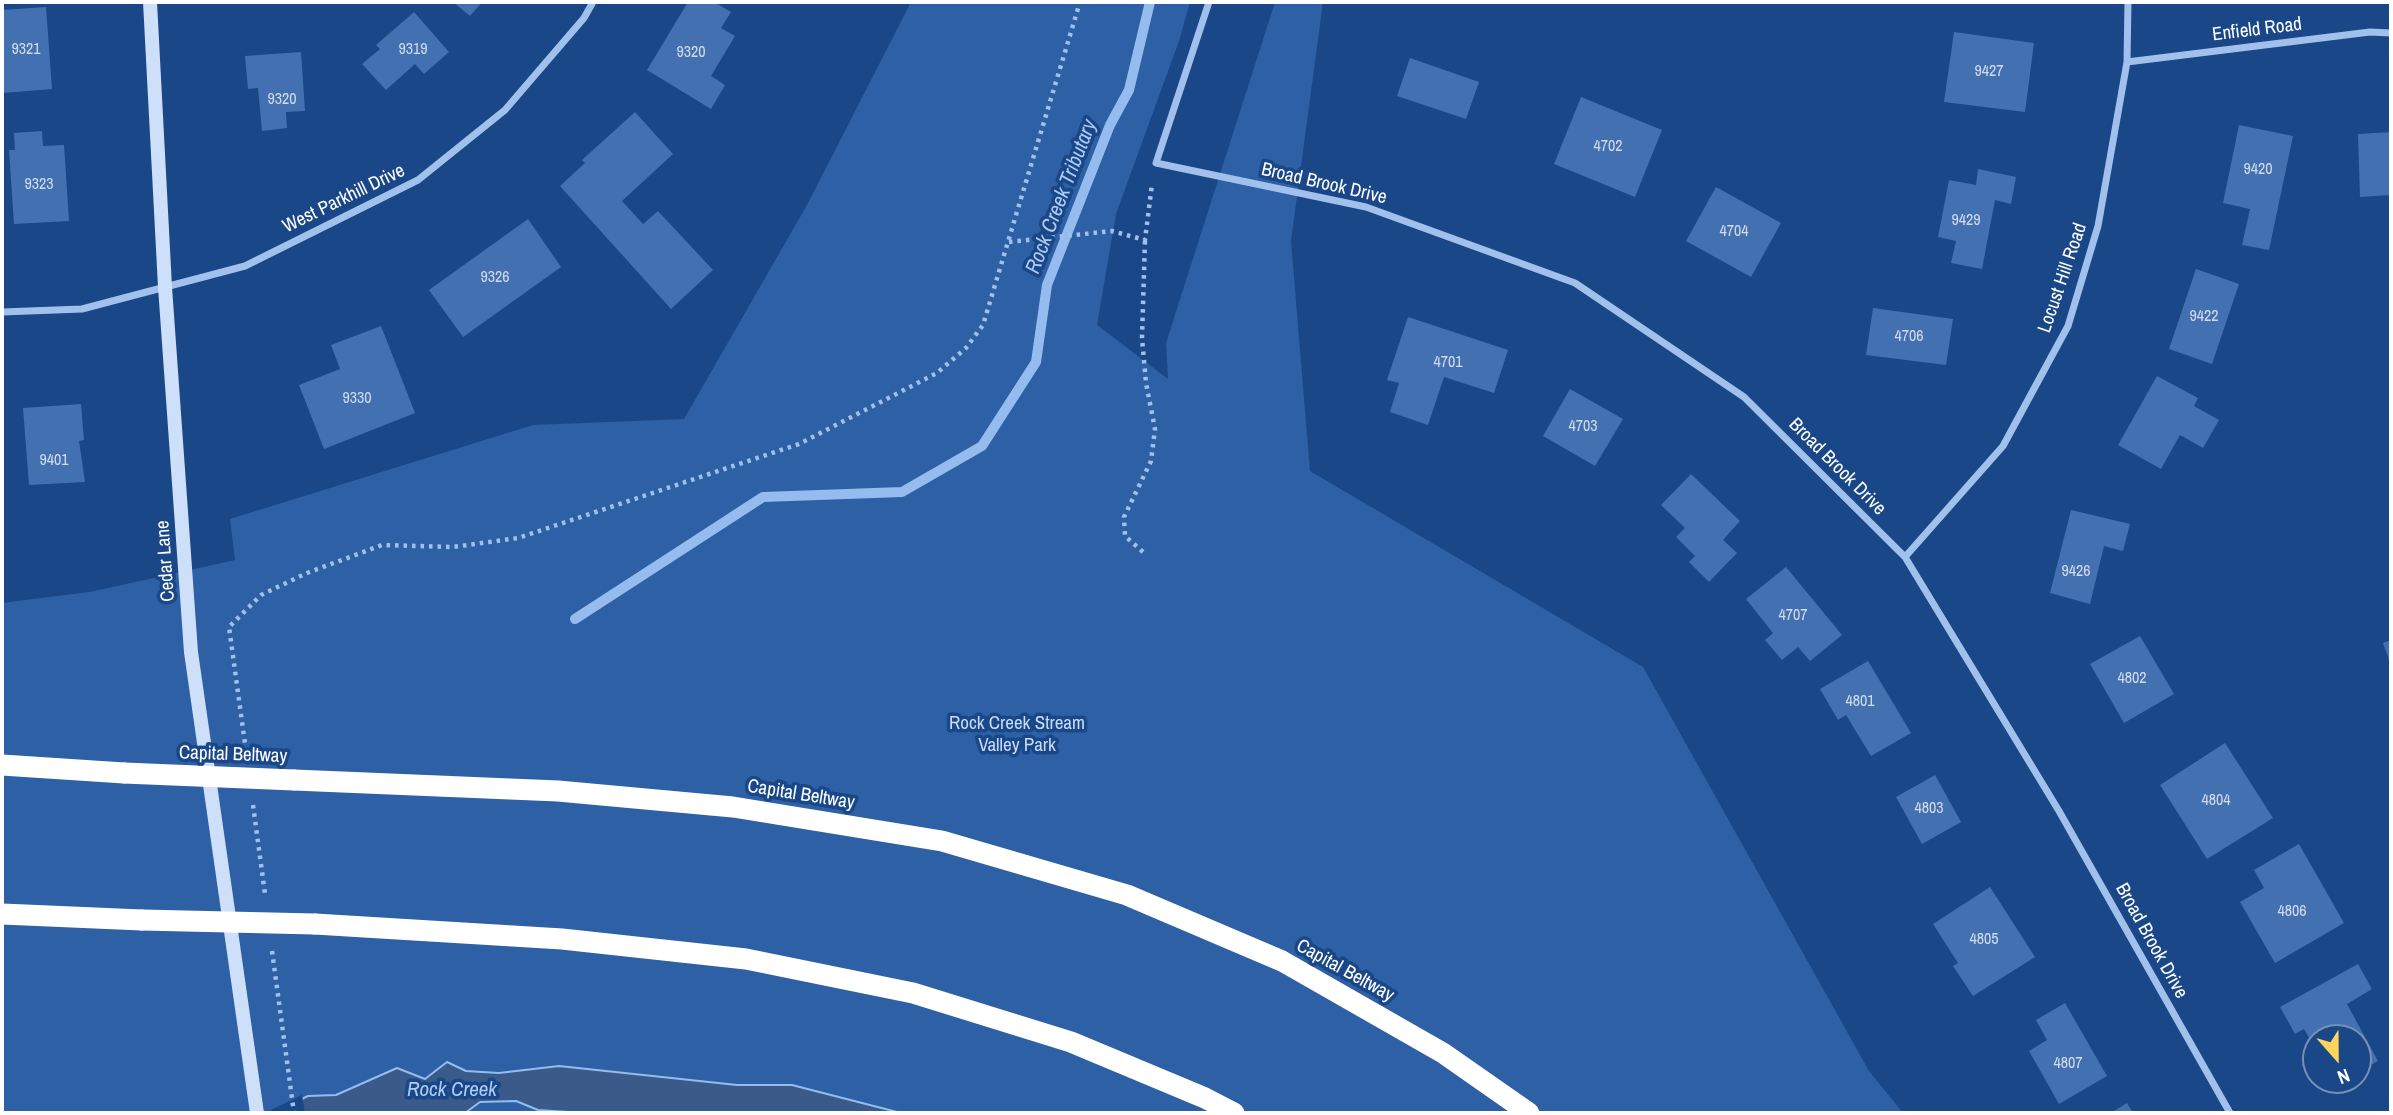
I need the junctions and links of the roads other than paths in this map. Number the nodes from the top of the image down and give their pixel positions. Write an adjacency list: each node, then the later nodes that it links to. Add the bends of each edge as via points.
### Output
1 (150, 2): 7 (street, Cedar Lane)
2 (593, 2): 7 (street, West Parkhill Drive, via 505,110 418,180 245,266)
3 (1209, 2): 9 (street, Broad Brook Drive, via 1156,163 1366,207 1575,283 1744,397)
4 (2128, 2): 6 (street, Locust Hill Road)
5 (2391, 33): 6 (street, Enfield Road)
6 (2127, 62): 9 (street, Locust Hill Road, via 2098,226 2068,326 2003,446)
7 (165, 287): 8 (street, West Parkhill Drive, via 82,309); 12 (street, Cedar Lane, via 192,663)
8 (2, 312)
9 (1905, 557): 15 (street, Broad Brook Drive, via 2059,811)
10 (2, 765): 14 (highway, Capital Beltway, bridge, via 558,791 733,807 942,841 1126,895 1282,961 1443,1053)
11 (2, 914): 13 (highway, bridge, via 315,924 562,939 746,959 900,991 1070,1042)
12 (257, 1113)
13 (1234, 1113)
14 (1529, 1113)
15 (2230, 1113)

